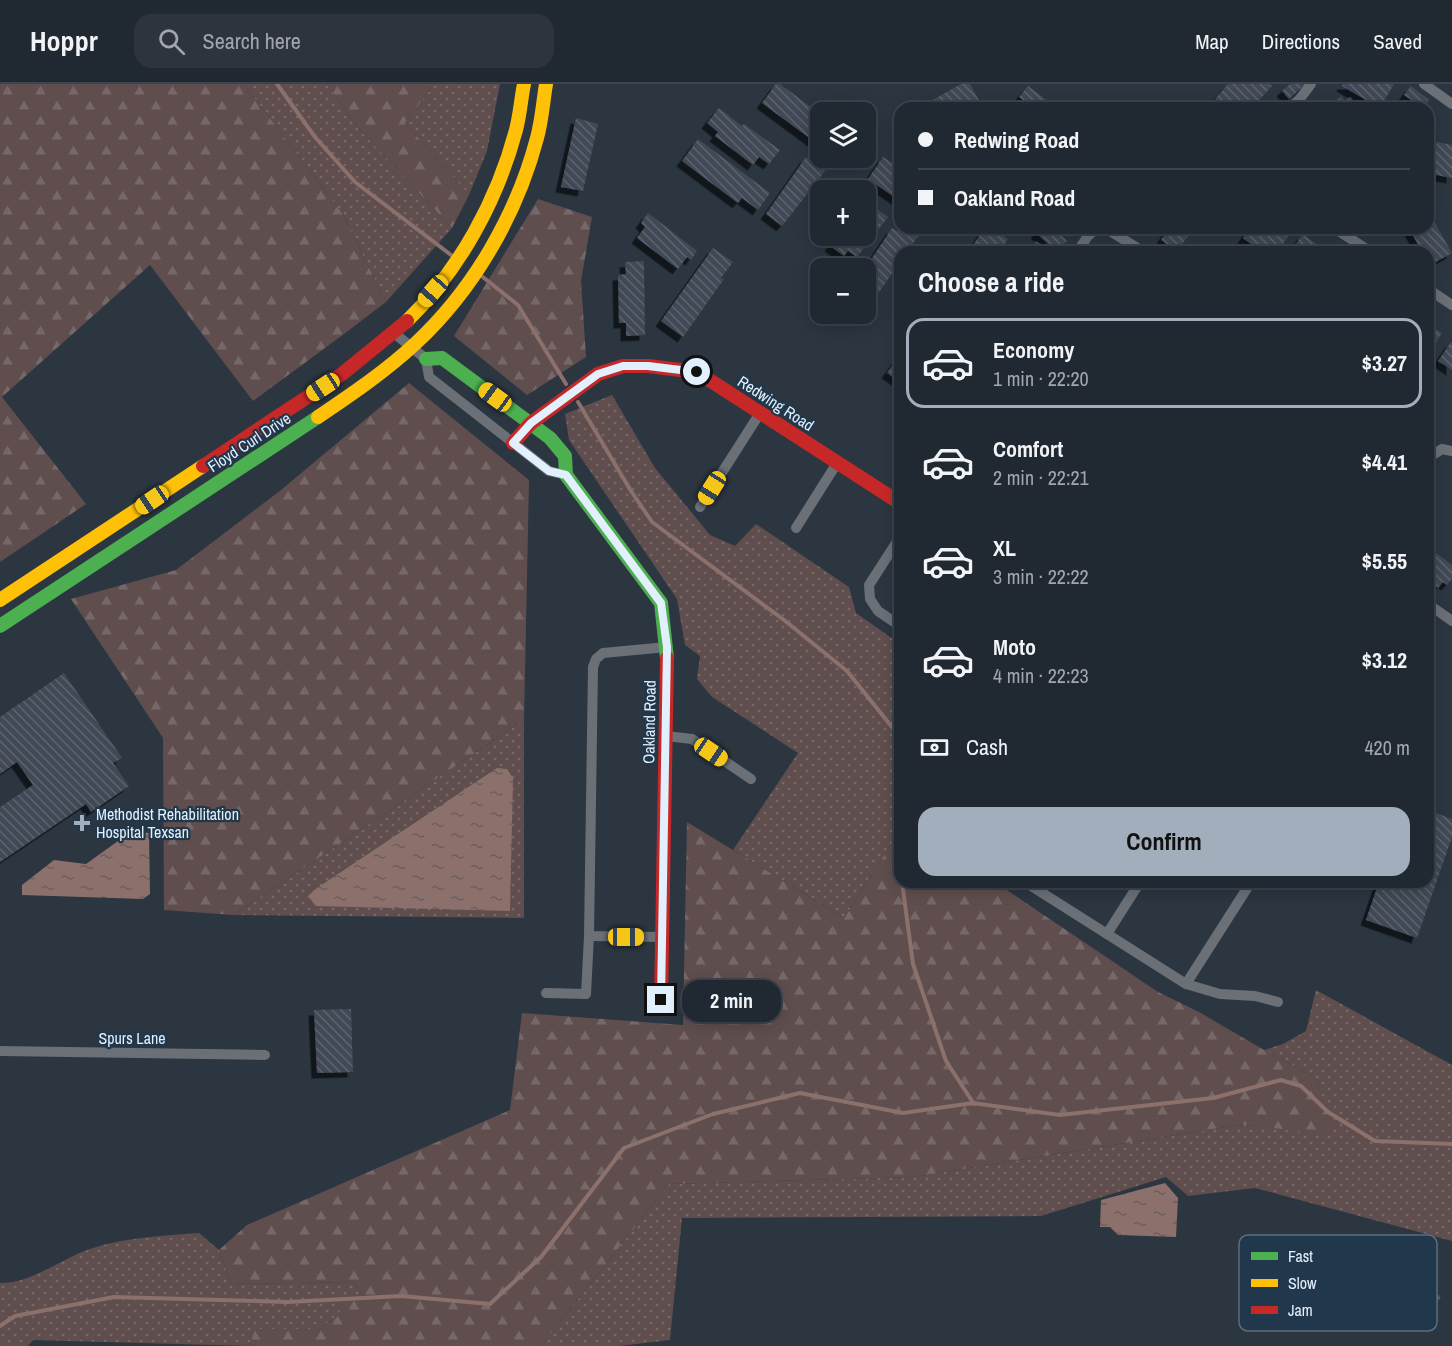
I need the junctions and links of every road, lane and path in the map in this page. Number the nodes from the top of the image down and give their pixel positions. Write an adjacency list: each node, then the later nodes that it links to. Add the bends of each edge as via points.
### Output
1 (524, 84): 15 (street, Floyd Curl Drive, via 516,132 492,198 444,278)
2 (546, 84): 16 (street, Floyd Curl Drive, via 527,169 488,252 462,291)
3 (1311, 84): 5 (street)
4 (1424, 84): 6 (street)
5 (1296, 102)
6 (1452, 104)
7 (1094, 234): 10 (street)
8 (1110, 234): 11 (street)
9 (1343, 234): 12 (street)
10 (1082, 246)
11 (1133, 246)
12 (1362, 246)
13 (1434, 293): 14 (street)
14 (1452, 305)
15 (394, 333): 16 (street); 29 (street, Floyd Curl Drive, via 342,374)
16 (410, 348): 17 (street); 33 (street, Floyd Curl Drive, via 355,392)
17 (426, 359): 19 (street, Oakland Road, via 442,358); 20 (street, Oakland Road, via 429,376)
18 (760, 413): 19 (street, Redwing Road, via 697,372 623,366 598,374); 23 (street, Redwing Road); 26 (street)
19 (531, 423): 20 (street, Redwing Road); 24 (street, Oakland Road, via 565,456)
20 (513, 443): 24 (street, Oakland Road, via 549,471)
21 (1452, 451): 22 (street, via 1442,448)
22 (1434, 454)
23 (837, 463): 25 (street, Redwing Road); 27 (street)
24 (566, 475): 34 (street, Oakland Road, via 661,603)
25 (894, 499)
26 (700, 507)
27 (796, 528)
28 (894, 546): 32 (street, via 869,585 870,599 878,611)
29 (0, 600)
30 (1434, 607): 31 (street)
31 (1451, 616)
32 (894, 622)
33 (0, 626)
34 (667, 647): 35 (street, Oakland Road); 41 (street, via 603,653 593,668)
35 (666, 736): 36 (street, via 692,739); 42 (street, Oakland Road)
36 (751, 779)
37 (1036, 888): 40 (street)
38 (1136, 888): 40 (street)
39 (1247, 888): 43 (street)
40 (1107, 934): 43 (street)
41 (589, 936): 42 (street); 44 (street, via 586,994)
42 (662, 937): 45 (street, Oakland Road)
43 (1186, 984): 46 (street, via 1220,994)
44 (546, 993)
45 (661, 1000)
46 (1278, 1002)
47 (0, 1051): 48 (street, Spurs Lane)
48 (265, 1054)

